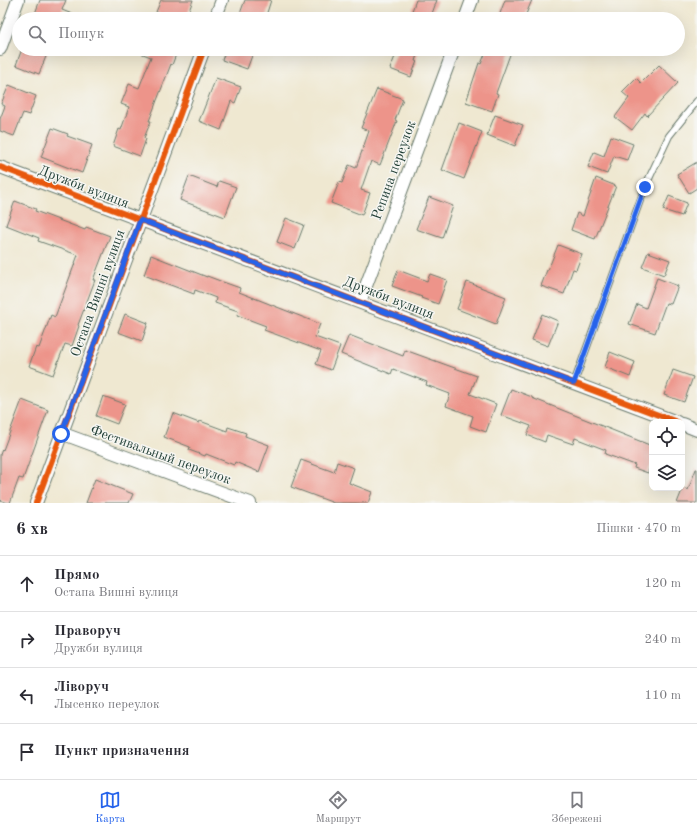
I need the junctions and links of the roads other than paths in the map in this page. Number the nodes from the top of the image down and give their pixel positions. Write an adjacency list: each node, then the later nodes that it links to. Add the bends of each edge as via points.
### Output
1 (18, 0): 4 (street)
2 (222, 0): 5 (street)
3 (472, 0): 6 (street)
4 (14, 12)
5 (218, 12)
6 (468, 12)
7 (12, 16): 8 (street)
8 (0, 49)
9 (201, 56): 13 (street, Остапа Вишні вулиця)
10 (451, 56): 14 (street, Репина переулок)
11 (697, 101): 15 (lane, via 669,136 645,187)
12 (0, 167): 13 (street, Дружби вулиця)
13 (140, 220): 14 (street, Дружби вулиця); 19 (street, Остапа Вишні вулиця)
14 (360, 302): 15 (street, Дружби вулиця)
15 (574, 383): 16 (street, Дружби вулиця)
16 (669, 419)
17 (685, 425): 18 (street)
18 (697, 430)
19 (61, 434): 20 (street, Остапа Вишні вулиця); 21 (street, Фестивальный переулок)
20 (36, 503)
21 (250, 503)

